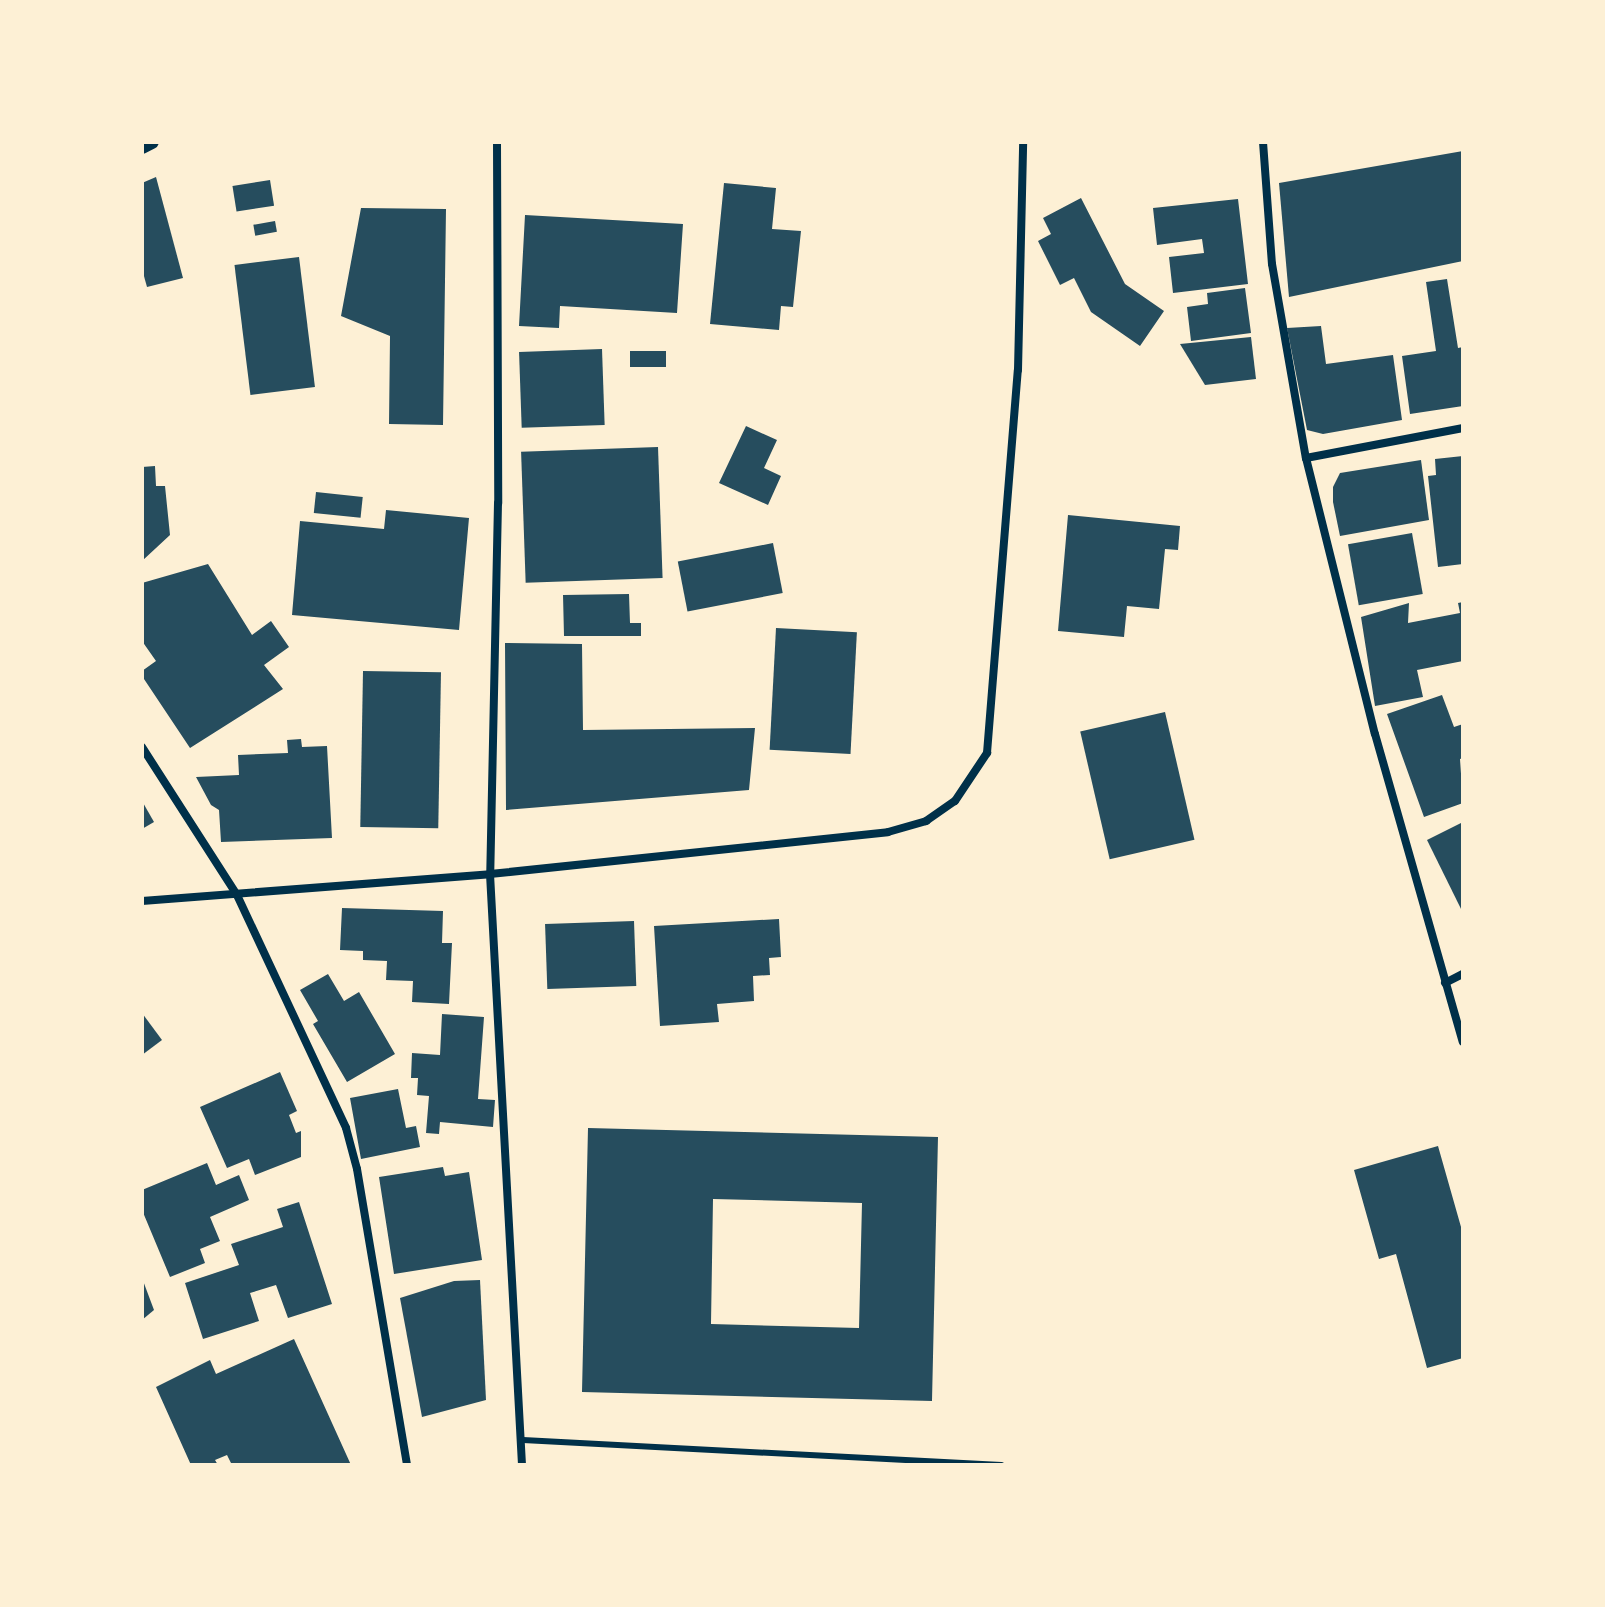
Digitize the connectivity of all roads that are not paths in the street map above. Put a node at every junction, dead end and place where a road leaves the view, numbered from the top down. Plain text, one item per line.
1 (152, 142) edge
2 (497, 142) edge
3 (1023, 142) edge
4 (1263, 142) edge
5 (142, 147) edge
6 (1463, 428) edge
7 (1306, 458) junction
8 (142, 747) edge
9 (490, 874) junction
10 (237, 895) junction
11 (142, 901) edge
12 (1463, 974) edge
13 (1445, 983) junction
14 (1463, 1042) edge
15 (523, 1440) junction
16 (407, 1465) edge
17 (522, 1465) edge
18 (1001, 1465) edge

1 - 5 street
2 - 9 street
3 - 9 street
4 - 7 street
6 - 7 street
7 - 13 street
8 - 10 street
9 - 10 street
9 - 15 street
10 - 11 street
10 - 16 street
12 - 13 street
13 - 14 street
15 - 17 street
15 - 18 lane

